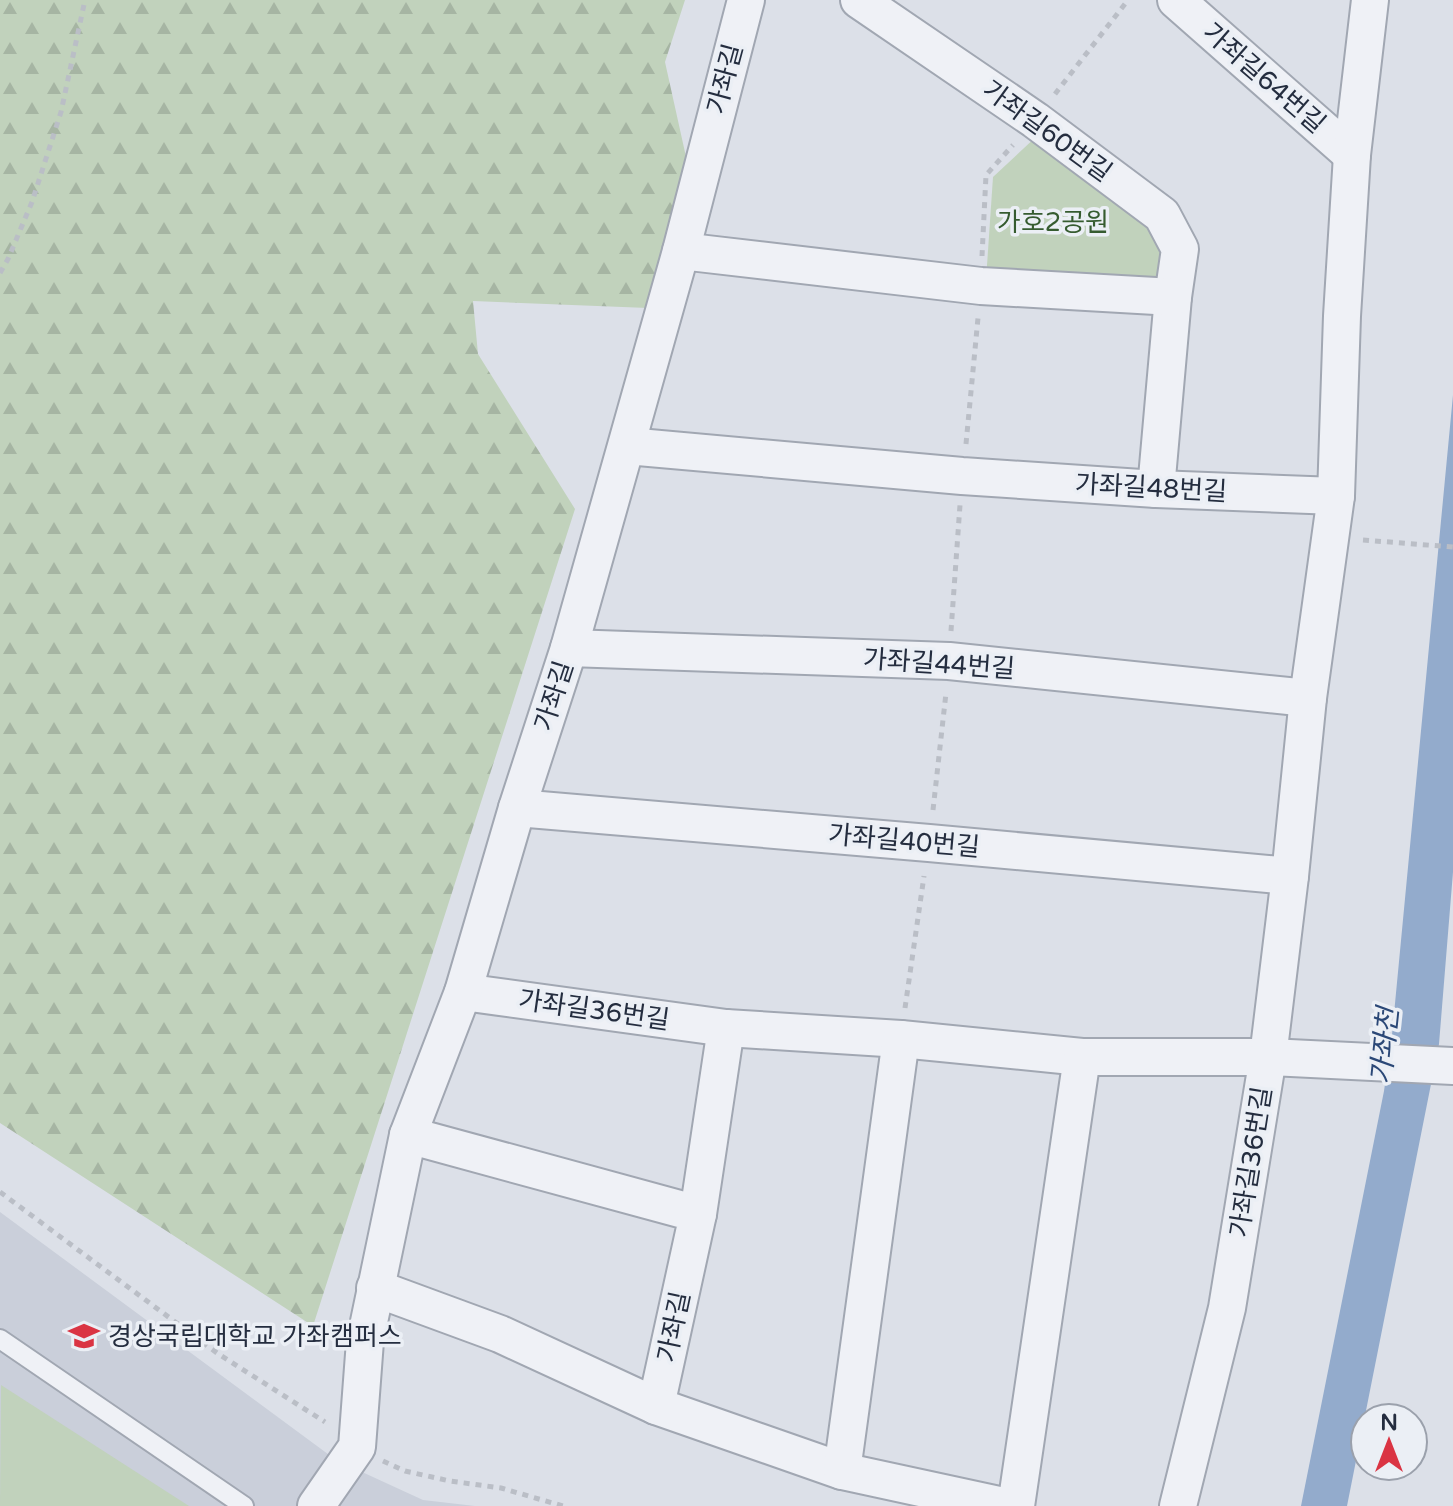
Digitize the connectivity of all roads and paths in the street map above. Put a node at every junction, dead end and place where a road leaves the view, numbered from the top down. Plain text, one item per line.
1 (85, 0) edge
2 (746, 0) edge
3 (859, 0) edge
4 (1176, 0) edge
5 (1370, 0) edge
6 (1352, 155) junction
7 (681, 251) junction
8 (0, 273) edge
9 (1173, 297) junction
10 (627, 446) junction
11 (1156, 489) junction
12 (1336, 496) junction
13 (1330, 538) junction
14 (1453, 547) edge
15 (569, 648) junction
16 (1308, 698) junction
17 (517, 808) junction
18 (1290, 876) junction
19 (463, 992) junction
20 (726, 1028) junction
21 (901, 1039) junction
22 (1082, 1057) junction
23 (1268, 1057) junction
24 (1451, 1066) edge
25 (408, 1135) junction
26 (0, 1192) edge
27 (698, 1214) junction
28 (375, 1288) junction
29 (0, 1339) edge
30 (656, 1406) junction
31 (357, 1447) junction
32 (842, 1471) junction
33 (244, 1506) edge
34 (316, 1506) edge
35 (563, 1506) edge
36 (1004, 1506) edge
37 (1016, 1506) edge
38 (1178, 1506) edge

1 - 8 path
2 - 7 street, 가좌길
3 - 9 street, 가좌길60번길
4 - 6 street, 가좌길64번길
5 - 6 street
6 - 12 street
7 - 9 street
7 - 10 street, 가좌길
9 - 11 street, 가좌길60번길
10 - 11 street, 가좌길48번길
10 - 15 street, 가좌길
11 - 12 street, 가좌길48번길
12 - 13 street
13 - 14 path
13 - 16 street
15 - 16 street, 가좌길44번길
15 - 17 street, 가좌길
16 - 18 street
17 - 18 street, 가좌길40번길
17 - 19 street, 가좌길
18 - 23 street
19 - 20 street, 가좌길36번길
19 - 25 street, 가좌길
20 - 21 street, 가좌길36번길
20 - 27 street
21 - 22 street, 가좌길36번길
21 - 32 street
22 - 23 street, 가좌길36번길
22 - 37 street
23 - 24 street
23 - 38 street, 가좌길36번길
25 - 27 street
25 - 28 street, 가좌길
26 - 31 path
27 - 30 street, 가좌길
28 - 30 street
28 - 31 street, 가좌길
29 - 33 lane
30 - 32 street
31 - 34 street
31 - 35 path
32 - 36 street

